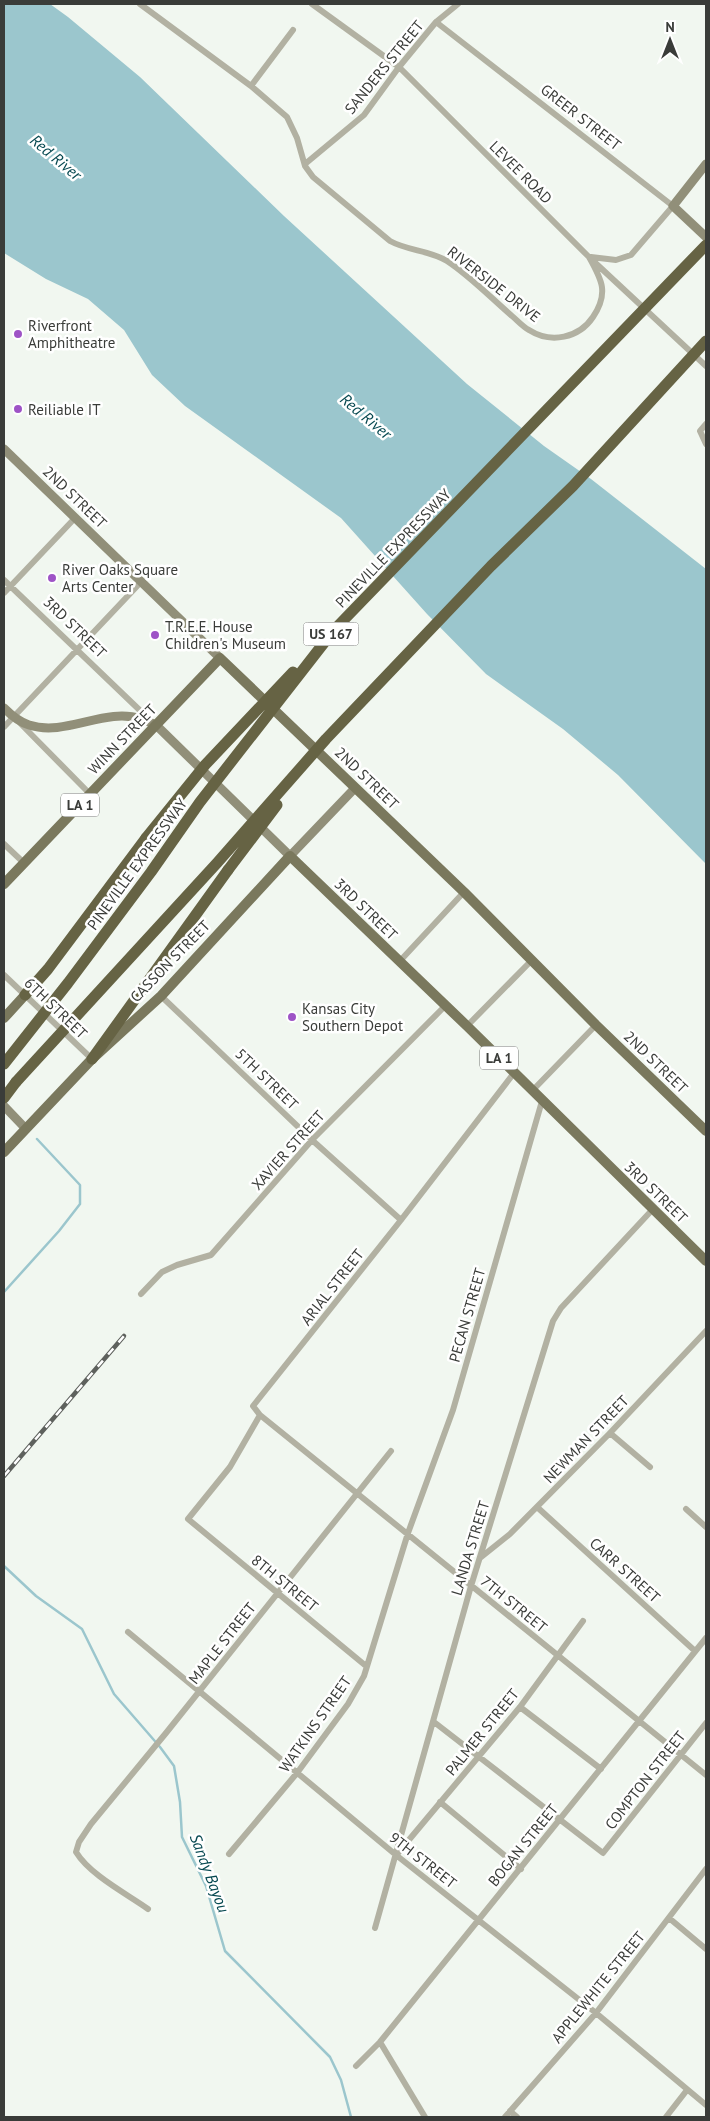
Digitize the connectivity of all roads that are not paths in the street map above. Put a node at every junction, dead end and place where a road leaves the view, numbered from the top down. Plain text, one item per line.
1 (140, 4) edge
2 (312, 4) edge
3 (458, 4) edge
4 (436, 22) junction
5 (293, 30) dead end
6 (398, 67) junction
7 (251, 86) junction
8 (305, 164) junction
9 (706, 164) edge
10 (673, 206) junction
11 (706, 238) edge
12 (706, 245) edge
13 (590, 257) junction
14 (706, 341) edge
15 (706, 366) edge
16 (706, 424) edge
17 (706, 444) edge
18 (5, 453) edge
19 (75, 518) junction
20 (4, 580) edge
21 (141, 582) junction
22 (11, 586) junction
23 (4, 593) edge
24 (334, 630) junction
25 (77, 650) junction
26 (220, 658) junction
27 (4, 708) edge
28 (13, 717) junction
29 (156, 725) junction
30 (4, 727) edge
31 (326, 738) junction
32 (355, 788) junction
33 (90, 794) junction
34 (4, 844) edge
35 (290, 856) junction
36 (24, 863) junction
37 (4, 884) edge
38 (464, 892) junction
39 (532, 960) junction
40 (399, 962) junction
41 (4, 975) edge
42 (25, 996) junction
43 (161, 996) junction
44 (445, 1006) junction
45 (4, 1018) edge
46 (596, 1025) junction
47 (467, 1026) junction
48 (92, 1059) junction
49 (4, 1064) edge
50 (514, 1073) junction
51 (532, 1091) junction
52 (4, 1096) edge
53 (542, 1101) junction
54 (4, 1106) edge
55 (26, 1129) junction
56 (706, 1131) edge
57 (312, 1140) junction
58 (4, 1152) edge
59 (653, 1209) junction
60 (401, 1220) junction
61 (706, 1262) edge
62 (141, 1294) dead end
63 (706, 1330) edge
64 (260, 1415) junction
65 (610, 1433) junction
66 (391, 1451) dead end
67 (650, 1467) dead end
68 (356, 1494) junction
69 (537, 1507) junction
70 (686, 1509) dead end
71 (188, 1519) joint
72 (706, 1527) edge
73 (408, 1534) junction
74 (479, 1559) junction
75 (471, 1586) junction
76 (278, 1593) junction
77 (583, 1621) dead end
78 (128, 1632) dead end
79 (706, 1638) edge
80 (695, 1651) junction
81 (558, 1655) junction
82 (366, 1666) junction
83 (199, 1692) junction
84 (520, 1707) junction
85 (639, 1721) junction
86 (434, 1722) junction
87 (706, 1723) edge
88 (680, 1754) junction
89 (478, 1758) junction
90 (601, 1768) junction
91 (298, 1773) junction
92 (706, 1774) edge
93 (440, 1802) junction
94 (560, 1820) junction
95 (229, 1854) dead end
96 (396, 1855) junction
97 (520, 1869) junction
98 (706, 1869) edge
99 (148, 1909) dead end
100 (669, 1918) junction
101 (478, 1920) junction
102 (375, 1928) dead end
103 (706, 1949) edge
104 (596, 2013) junction
105 (380, 2042) junction
106 (356, 2066) dead end
107 (687, 2090) junction
108 (706, 2105) edge
109 (510, 2111) junction
110 (425, 2117) edge
111 (505, 2117) edge
112 (517, 2117) edge
113 (666, 2117) edge

1 - 7 street, RIVERSIDE DRIVE
2 - 6 street, LEVEE ROAD
3 - 4 street, SANDERS STREET
4 - 6 street, SANDERS STREET
4 - 10 street, GREER STREET
5 - 7 street
6 - 8 street, SANDERS STREET
6 - 13 street, LEVEE ROAD
7 - 8 street, RIVERSIDE DRIVE
8 - 13 street, RIVERSIDE DRIVE
9 - 10 main road
10 - 11 main road, GREER STREET
10 - 13 street
12 - 24 highway, PINEVILLE EXPRESSWAY / US 167, bridge
13 - 15 street, LEVEE ROAD
14 - 31 highway, bridge
16 - 17 street
18 - 19 main road, 2ND STREET
19 - 21 main road, 2ND STREET
19 - 22 street
20 - 22 street, 3RD STREET
21 - 25 street
21 - 26 main road, 2ND STREET
22 - 23 street
22 - 25 street, 3RD STREET
24 - 42 highway, bridge
24 - 49 highway, PINEVILLE EXPRESSWAY / US 167, bridge
25 - 28 street
25 - 29 street, 3RD STREET
26 - 29 main road, WINN STREET / LA 1
26 - 32 main road, 2ND STREET
27 - 28 main road
28 - 29 main road
28 - 30 street
28 - 33 street
29 - 33 main road, WINN STREET / LA 1
29 - 35 main road, 3RD STREET
31 - 48 highway, bridge
31 - 52 highway, bridge
32 - 35 main road, CASSON STREET
32 - 38 main road, 2ND STREET
33 - 36 main road, WINN STREET / LA 1
34 - 36 street
35 - 40 main road, 3RD STREET / LA 1
35 - 43 main road, CASSON STREET
36 - 37 main road, WINN STREET / LA 1
38 - 39 main road, 2ND STREET
38 - 40 street
39 - 46 main road, 2ND STREET
39 - 47 street
40 - 44 main road, 3RD STREET / LA 1
41 - 42 street, 6TH STREET
42 - 45 main road
42 - 48 street, 6TH STREET
43 - 48 main road, CASSON STREET
43 - 57 street, 5TH STREET
44 - 47 main road, 3RD STREET / LA 1
44 - 57 street, XAVIER STREET
46 - 51 street
46 - 56 main road, 2ND STREET
47 - 50 main road, 3RD STREET / LA 1
48 - 55 main road, CASSON STREET
50 - 51 main road, 3RD STREET / LA 1
50 - 60 street, ARIAL STREET
51 - 53 main road, 3RD STREET / LA 1
53 - 59 main road, 3RD STREET / LA 1
53 - 73 street, PECAN STREET
54 - 55 main road
55 - 58 main road, CASSON STREET
57 - 60 street, 5TH STREET
57 - 62 street, XAVIER STREET
59 - 61 main road, 3RD STREET / LA 1
59 - 74 street, LANDA STREET
60 - 64 street, ARIAL STREET
63 - 65 street, NEWMAN STREET
64 - 68 street, 7TH STREET
64 - 71 street, ARIAL STREET
65 - 67 street
65 - 69 street, NEWMAN STREET
66 - 68 street, MAPLE STREET
68 - 73 street, 7TH STREET
68 - 76 street, MAPLE STREET
69 - 74 street, NEWMAN STREET
69 - 80 street, CARR STREET
70 - 72 street
71 - 76 street, 8TH STREET
73 - 75 street, 7TH STREET
73 - 82 street, WATKINS STREET
74 - 75 street, LANDA STREET
75 - 81 street, 7TH STREET
75 - 86 street, LANDA STREET
76 - 82 street, 8TH STREET
76 - 83 street, MAPLE STREET
77 - 81 street, PALMER STREET
78 - 83 street, 9TH STREET
79 - 80 street, BOGAN STREET
80 - 85 street, BOGAN STREET
81 - 84 street, PALMER STREET
81 - 85 street, 7TH STREET
82 - 91 street, WATKINS STREET
83 - 91 street, 9TH STREET
83 - 99 street, MAPLE STREET
84 - 89 street, PALMER STREET
84 - 90 street
85 - 88 street, 7TH STREET
85 - 90 street, BOGAN STREET
86 - 89 street
86 - 96 street, LANDA STREET
87 - 88 street, COMPTON STREET
88 - 92 street, 7TH STREET
88 - 94 street, COMPTON STREET
89 - 93 street, PALMER STREET
89 - 94 street
90 - 94 street, BOGAN STREET
91 - 95 street, WATKINS STREET
91 - 96 street, 9TH STREET
93 - 96 street, PALMER STREET
93 - 97 street
94 - 97 street, BOGAN STREET
96 - 101 street, 9TH STREET
96 - 102 street, LANDA STREET
97 - 101 street, BOGAN STREET
98 - 100 street, APPLEWHITE STREET
100 - 103 street
100 - 104 street, APPLEWHITE STREET
101 - 104 street, 9TH STREET
101 - 105 street, BOGAN STREET
104 - 107 street, 9TH STREET
104 - 109 street, APPLEWHITE STREET
105 - 106 street, BOGAN STREET
105 - 110 street
107 - 108 street, 9TH STREET
107 - 113 street
109 - 111 street, APPLEWHITE STREET
109 - 112 street

